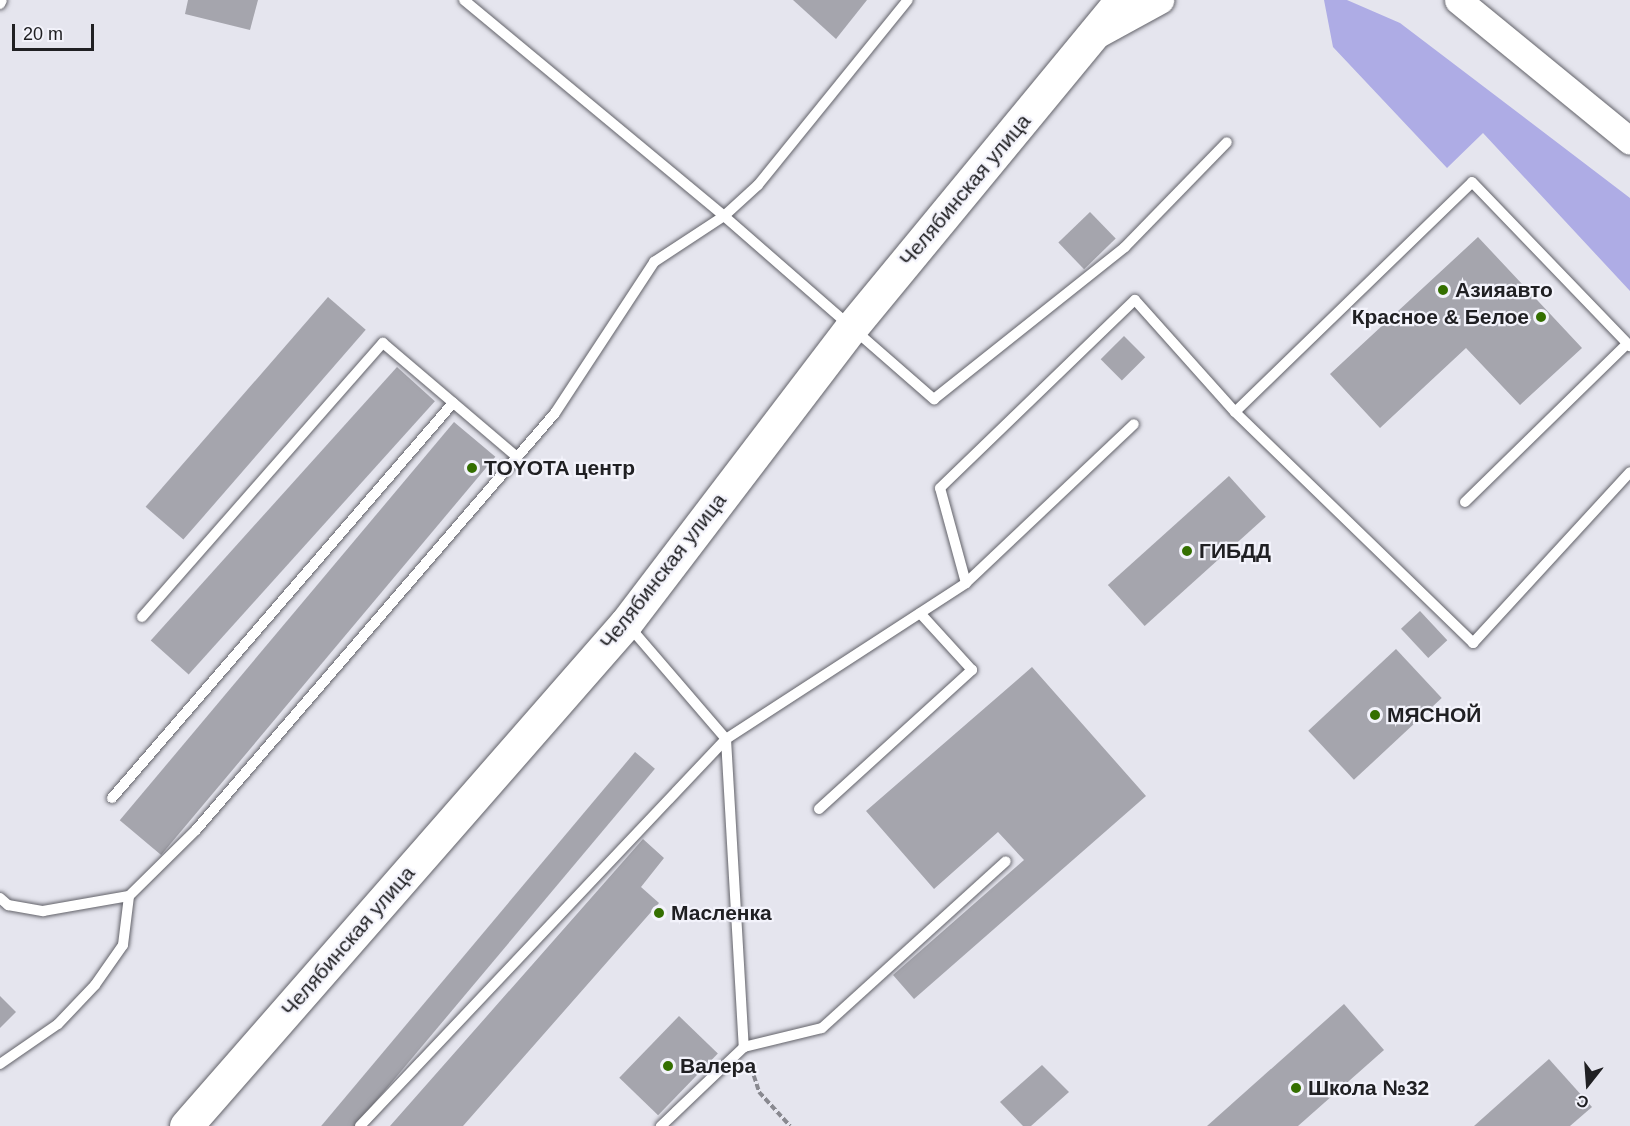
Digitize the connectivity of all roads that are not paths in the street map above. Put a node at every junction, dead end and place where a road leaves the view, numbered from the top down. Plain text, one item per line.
1 (2, 0) edge
2 (464, 0) edge
3 (908, 0) edge
4 (1112, 0) edge
5 (1121, 0) edge
6 (1160, 0) edge
7 (1458, 0) edge
8 (0, 4) edge
9 (1094, 36) junction
10 (1630, 141) edge
11 (1227, 142) dead end
12 (724, 216) junction
13 (851, 328) junction
14 (1629, 345) edge
15 (453, 403) junction
16 (1235, 412) junction
17 (1134, 424) dead end
18 (517, 458) junction
19 (1630, 472) edge
20 (1465, 502) dead end
21 (966, 583) junction
22 (920, 613) junction
23 (142, 617) dead end
24 (626, 623) junction
25 (726, 739) junction
26 (112, 798) dead end
27 (819, 809) dead end
28 (1006, 861) dead end
29 (129, 896) junction
30 (2, 906) edge
31 (744, 1047) junction
32 (0, 1064) edge
33 (186, 1126) edge
34 (360, 1126) edge
35 (661, 1126) edge

1 - 8 lane
2 - 12 lane
3 - 12 lane
4 - 9 main road
5 - 9 main road, Челябинская улица
6 - 9 street
7 - 10 street
9 - 13 main road, Челябинская улица
11 - 13 lane
12 - 13 lane
12 - 18 lane
13 - 24 main road, Челябинская улица
14 - 16 lane
14 - 20 lane
15 - 18 lane
15 - 23 lane
15 - 26 lane
16 - 19 lane
16 - 21 lane
17 - 21 lane
18 - 29 lane
21 - 22 lane
22 - 25 lane
22 - 27 lane
24 - 25 lane
24 - 33 main road, Челябинская улица
25 - 31 lane
25 - 34 lane
28 - 31 lane
29 - 30 lane
29 - 32 lane
31 - 35 lane

